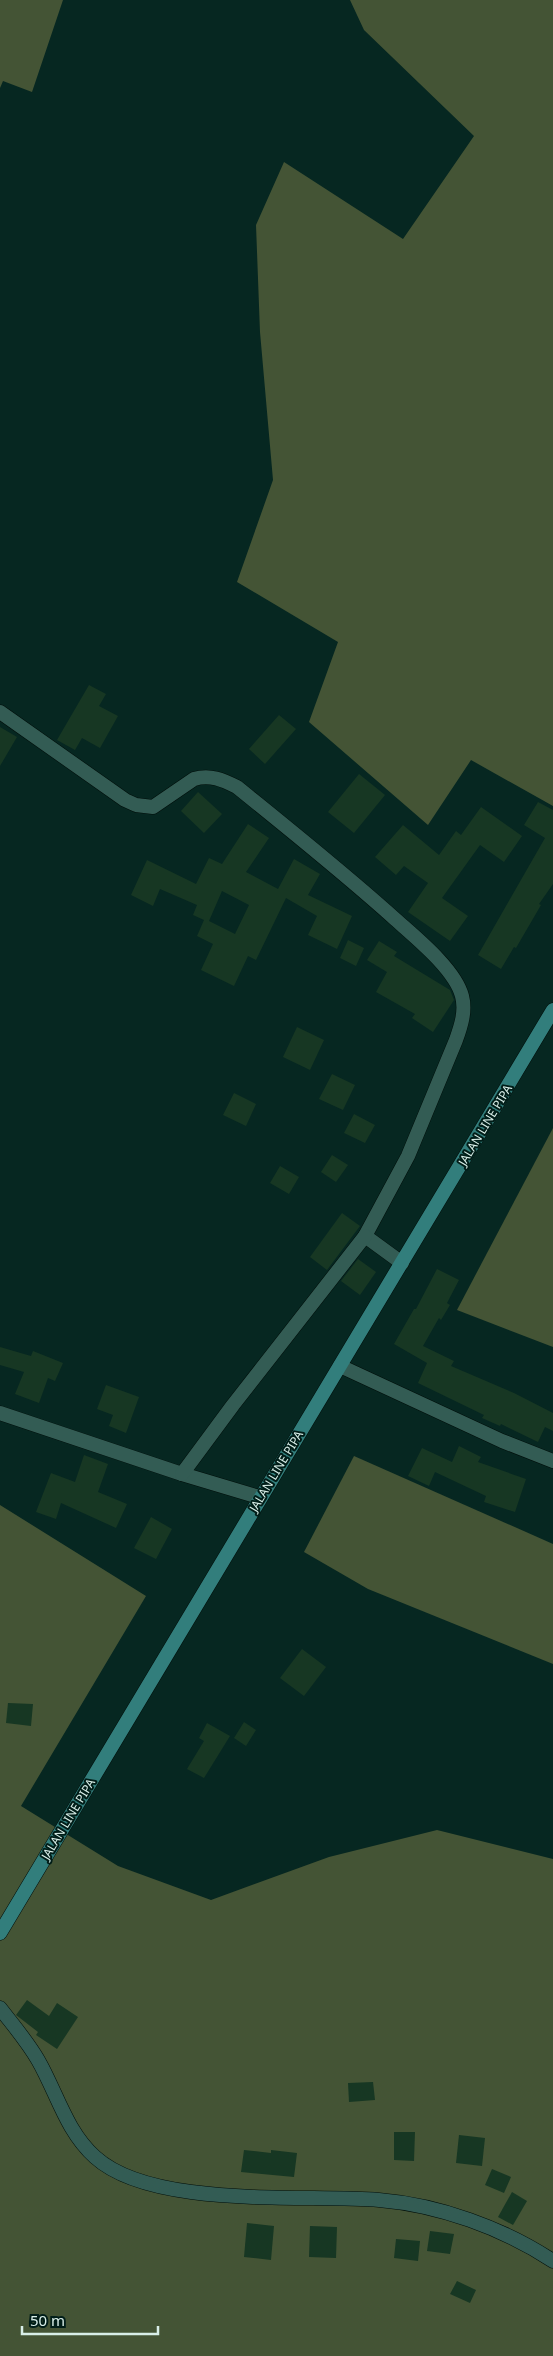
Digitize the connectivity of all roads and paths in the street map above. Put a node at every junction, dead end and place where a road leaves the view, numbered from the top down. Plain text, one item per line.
1 (0, 712) edge
2 (553, 1010) edge
3 (365, 1236) junction
4 (402, 1264) junction
5 (340, 1366) junction
6 (0, 1413) edge
7 (553, 1461) edge
8 (182, 1474) junction
9 (259, 1498) junction
10 (0, 1933) edge
11 (0, 2008) edge
12 (553, 2262) edge

1 - 3 street
2 - 4 main road, JALAN LINE PIPA
3 - 4 street
3 - 8 street
4 - 5 main road, JALAN LINE PIPA
5 - 7 street
5 - 9 main road, JALAN LINE PIPA
6 - 8 street
8 - 9 street
9 - 10 main road, JALAN LINE PIPA
11 - 12 street

